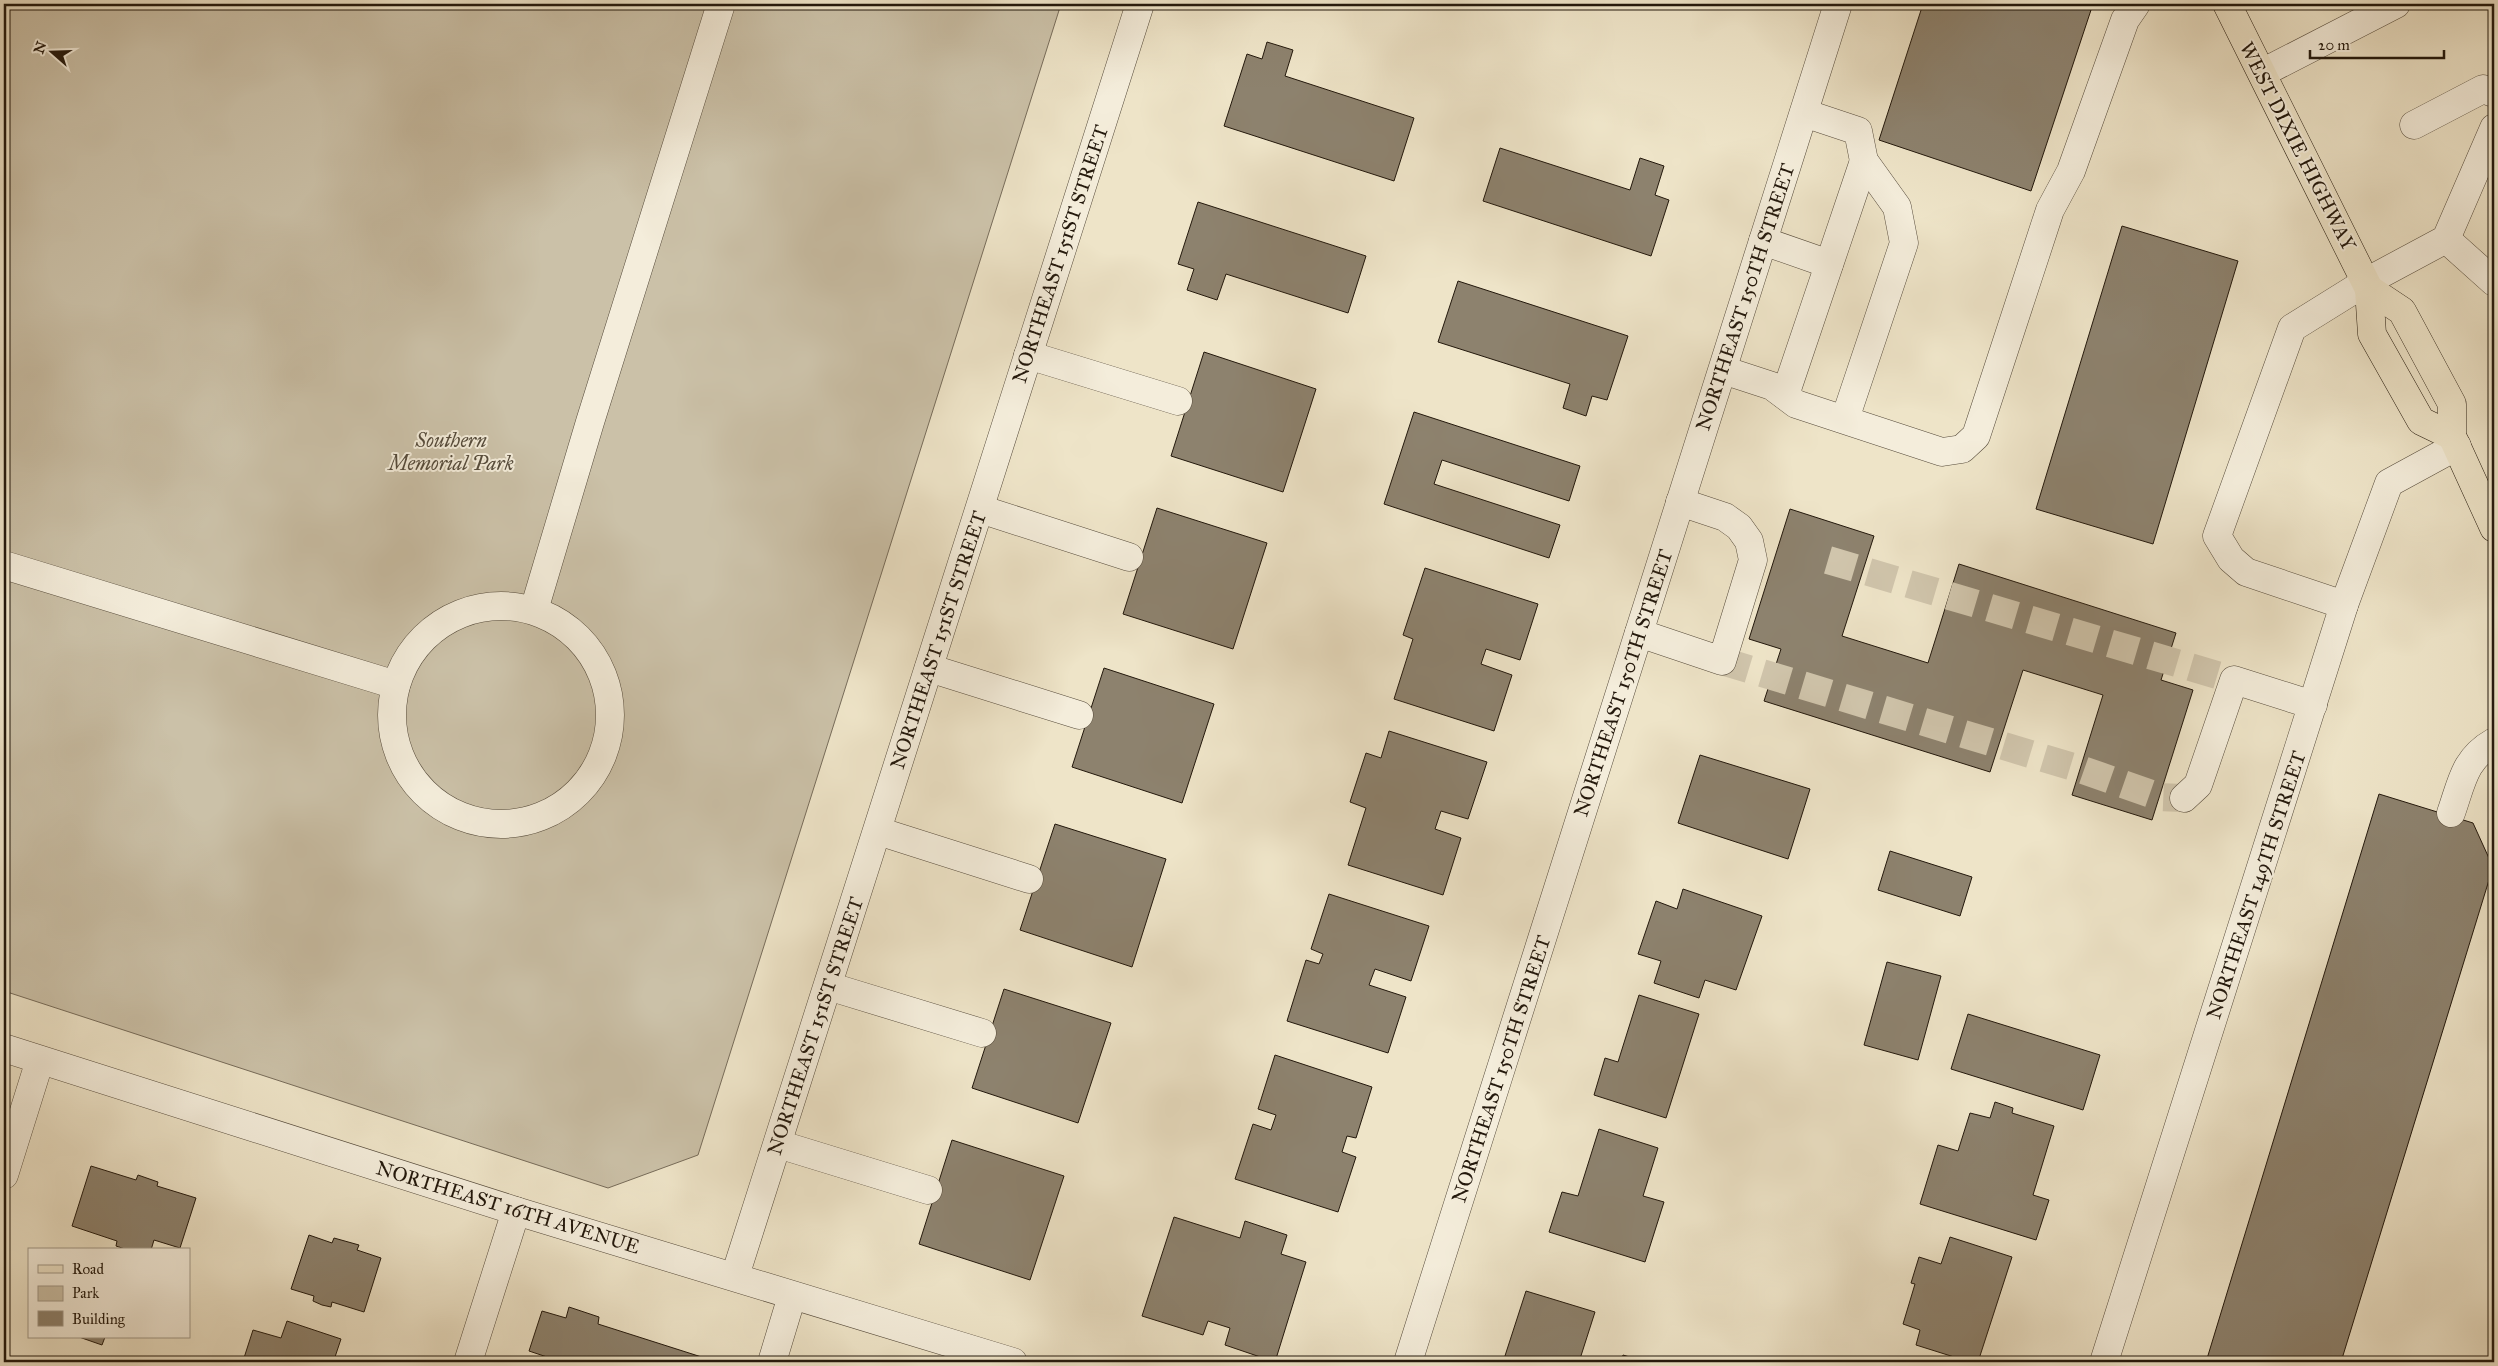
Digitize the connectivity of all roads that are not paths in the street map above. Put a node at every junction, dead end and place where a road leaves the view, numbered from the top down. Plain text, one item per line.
1 (721, 4) edge
2 (1140, 4) edge
3 (1838, 4) edge
4 (2136, 4) edge
5 (2227, 4) edge
6 (2396, 4) edge
7 (2262, 73) junction
8 (2494, 93) edge
9 (1804, 113) junction
10 (2414, 125) dead end
11 (2494, 128) edge
12 (1864, 161) junction
13 (2446, 239) junction
14 (1763, 241) junction
15 (1829, 264) junction
16 (2494, 282) edge
17 (2368, 285) junction
18 (1028, 355) junction
19 (1722, 370) junction
20 (1785, 396) junction
21 (1178, 401) dead end
22 (1845, 419) junction
23 (2454, 441) junction
24 (1680, 502) junction
25 (980, 509) junction
26 (2494, 528) edge
27 (1129, 557) dead end
28 (4, 565) edge
29 (2344, 605) junction
30 (534, 610) junction
31 (1639, 634) junction
32 (929, 668) junction
33 (396, 685) junction
34 (2313, 705) junction
35 (1079, 715) dead end
36 (2494, 742) edge
37 (2184, 798) dead end
38 (2452, 813) dead end
39 (878, 831) junction
40 (1029, 879) dead end
41 (828, 986) junction
42 (982, 1033) dead end
43 (4, 1048) edge
44 (40, 1060) junction
45 (778, 1144) junction
46 (4, 1175) edge
47 (928, 1190) dead end
48 (516, 1211) junction
49 (735, 1276) junction
50 (792, 1296) junction
51 (468, 1362) edge
52 (772, 1362) edge
53 (1013, 1362) edge
54 (1408, 1362) edge
55 (2104, 1362) edge

1 - 30 street
2 - 18 street, NORTHEAST 151ST STREET
3 - 9 street, NORTHEAST 150TH STREET
4 - 22 street
5 - 7 main road, WEST DIXIE HIGHWAY
6 - 7 street
7 - 17 main road, WEST DIXIE HIGHWAY
8 - 10 street
9 - 12 street
9 - 14 street, NORTHEAST 150TH STREET
11 - 13 street
12 - 15 street
12 - 22 street
13 - 16 street
13 - 17 street
14 - 15 street
14 - 19 street, NORTHEAST 150TH STREET
15 - 20 street
17 - 23 main road, WEST DIXIE HIGHWAY
17 - 23 main road, WEST DIXIE HIGHWAY
17 - 29 street
18 - 21 street
18 - 25 street, NORTHEAST 151ST STREET
19 - 20 street
19 - 24 street, NORTHEAST 150TH STREET
20 - 22 street
23 - 26 main road, WEST DIXIE HIGHWAY
23 - 29 street, NORTHEAST 149TH STREET
24 - 31 street, NORTHEAST 150TH STREET
24 - 31 street
25 - 27 street
25 - 32 street, NORTHEAST 151ST STREET
28 - 33 street
29 - 34 street, NORTHEAST 149TH STREET
30 - 33 street
30 - 33 street
31 - 54 street, NORTHEAST 150TH STREET
32 - 35 street
32 - 39 street, NORTHEAST 151ST STREET
34 - 37 street
34 - 55 street, NORTHEAST 149TH STREET
36 - 38 street
39 - 40 street
39 - 41 street, NORTHEAST 151ST STREET
41 - 42 street
41 - 45 street, NORTHEAST 151ST STREET
43 - 44 street, NORTHEAST 16TH AVENUE
44 - 46 street
44 - 48 street, NORTHEAST 16TH AVENUE
45 - 47 street
45 - 49 street, NORTHEAST 151ST STREET
48 - 49 street, NORTHEAST 16TH AVENUE
48 - 51 street
49 - 50 street, NORTHEAST 16TH AVENUE
50 - 52 street
50 - 53 street, NORTHEAST 16TH AVENUE

